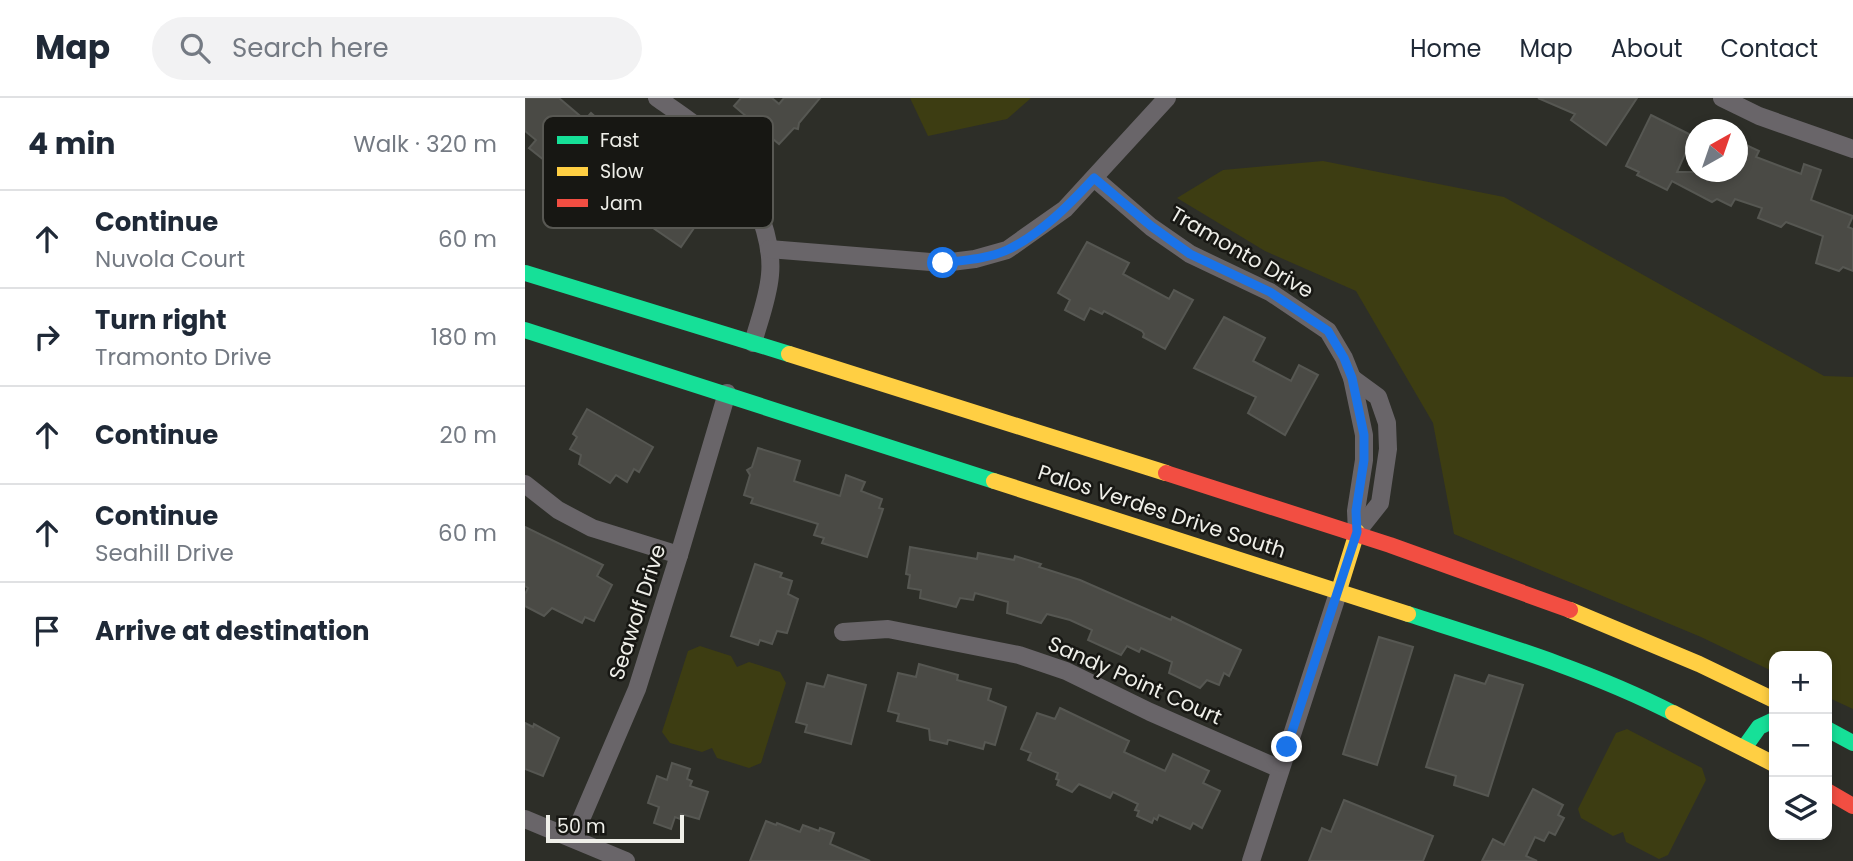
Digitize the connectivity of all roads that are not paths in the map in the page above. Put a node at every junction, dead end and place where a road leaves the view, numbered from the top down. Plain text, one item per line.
1 (657, 98) edge
2 (1167, 98) edge
3 (1722, 98) edge
4 (681, 116) edge
5 (1853, 149) edge
6 (1094, 178) junction
7 (763, 228) edge
8 (769, 249) junction
9 (525, 273) edge
10 (525, 330) edge
11 (753, 343) junction
12 (1352, 378) junction
13 (727, 393) junction
14 (525, 484) edge
15 (1357, 532) junction
16 (679, 555) junction
17 (1339, 590) junction
18 (843, 632) dead end
19 (1769, 698) edge
20 (1769, 721) edge
21 (1832, 732) edge
22 (1832, 738) edge
23 (1853, 746) edge
24 (1744, 748) junction
25 (1769, 761) edge
26 (1280, 769) junction
27 (1832, 794) edge
28 (1853, 806) edge
29 (525, 819) edge
30 (573, 838) junction
31 (626, 861) edge
32 (1251, 861) edge

1 - 4 street
2 - 6 street
3 - 5 street
6 - 8 street
6 - 12 street, Tramonto Drive
7 - 8 street
8 - 11 street
9 - 11 main road, Palos Verdes Drive South
10 - 13 main road, Palos Verdes Drive South
11 - 15 main road, Palos Verdes Drive South
12 - 15 street, Tramonto Drive
12 - 15 street, Tramonto Drive
13 - 16 street, Seawolf Drive
13 - 17 main road, Palos Verdes Drive South
14 - 16 street
15 - 17 main road
15 - 19 main road, Palos Verdes Drive South
16 - 30 street, Seawolf Drive
17 - 24 main road, Palos Verdes Drive South
17 - 26 street
18 - 26 street, Sandy Point Court
20 - 24 main road
21 - 23 main road
22 - 23 main road
24 - 25 main road, Palos Verdes Drive South
26 - 32 street
27 - 28 main road
29 - 30 street
30 - 31 street

